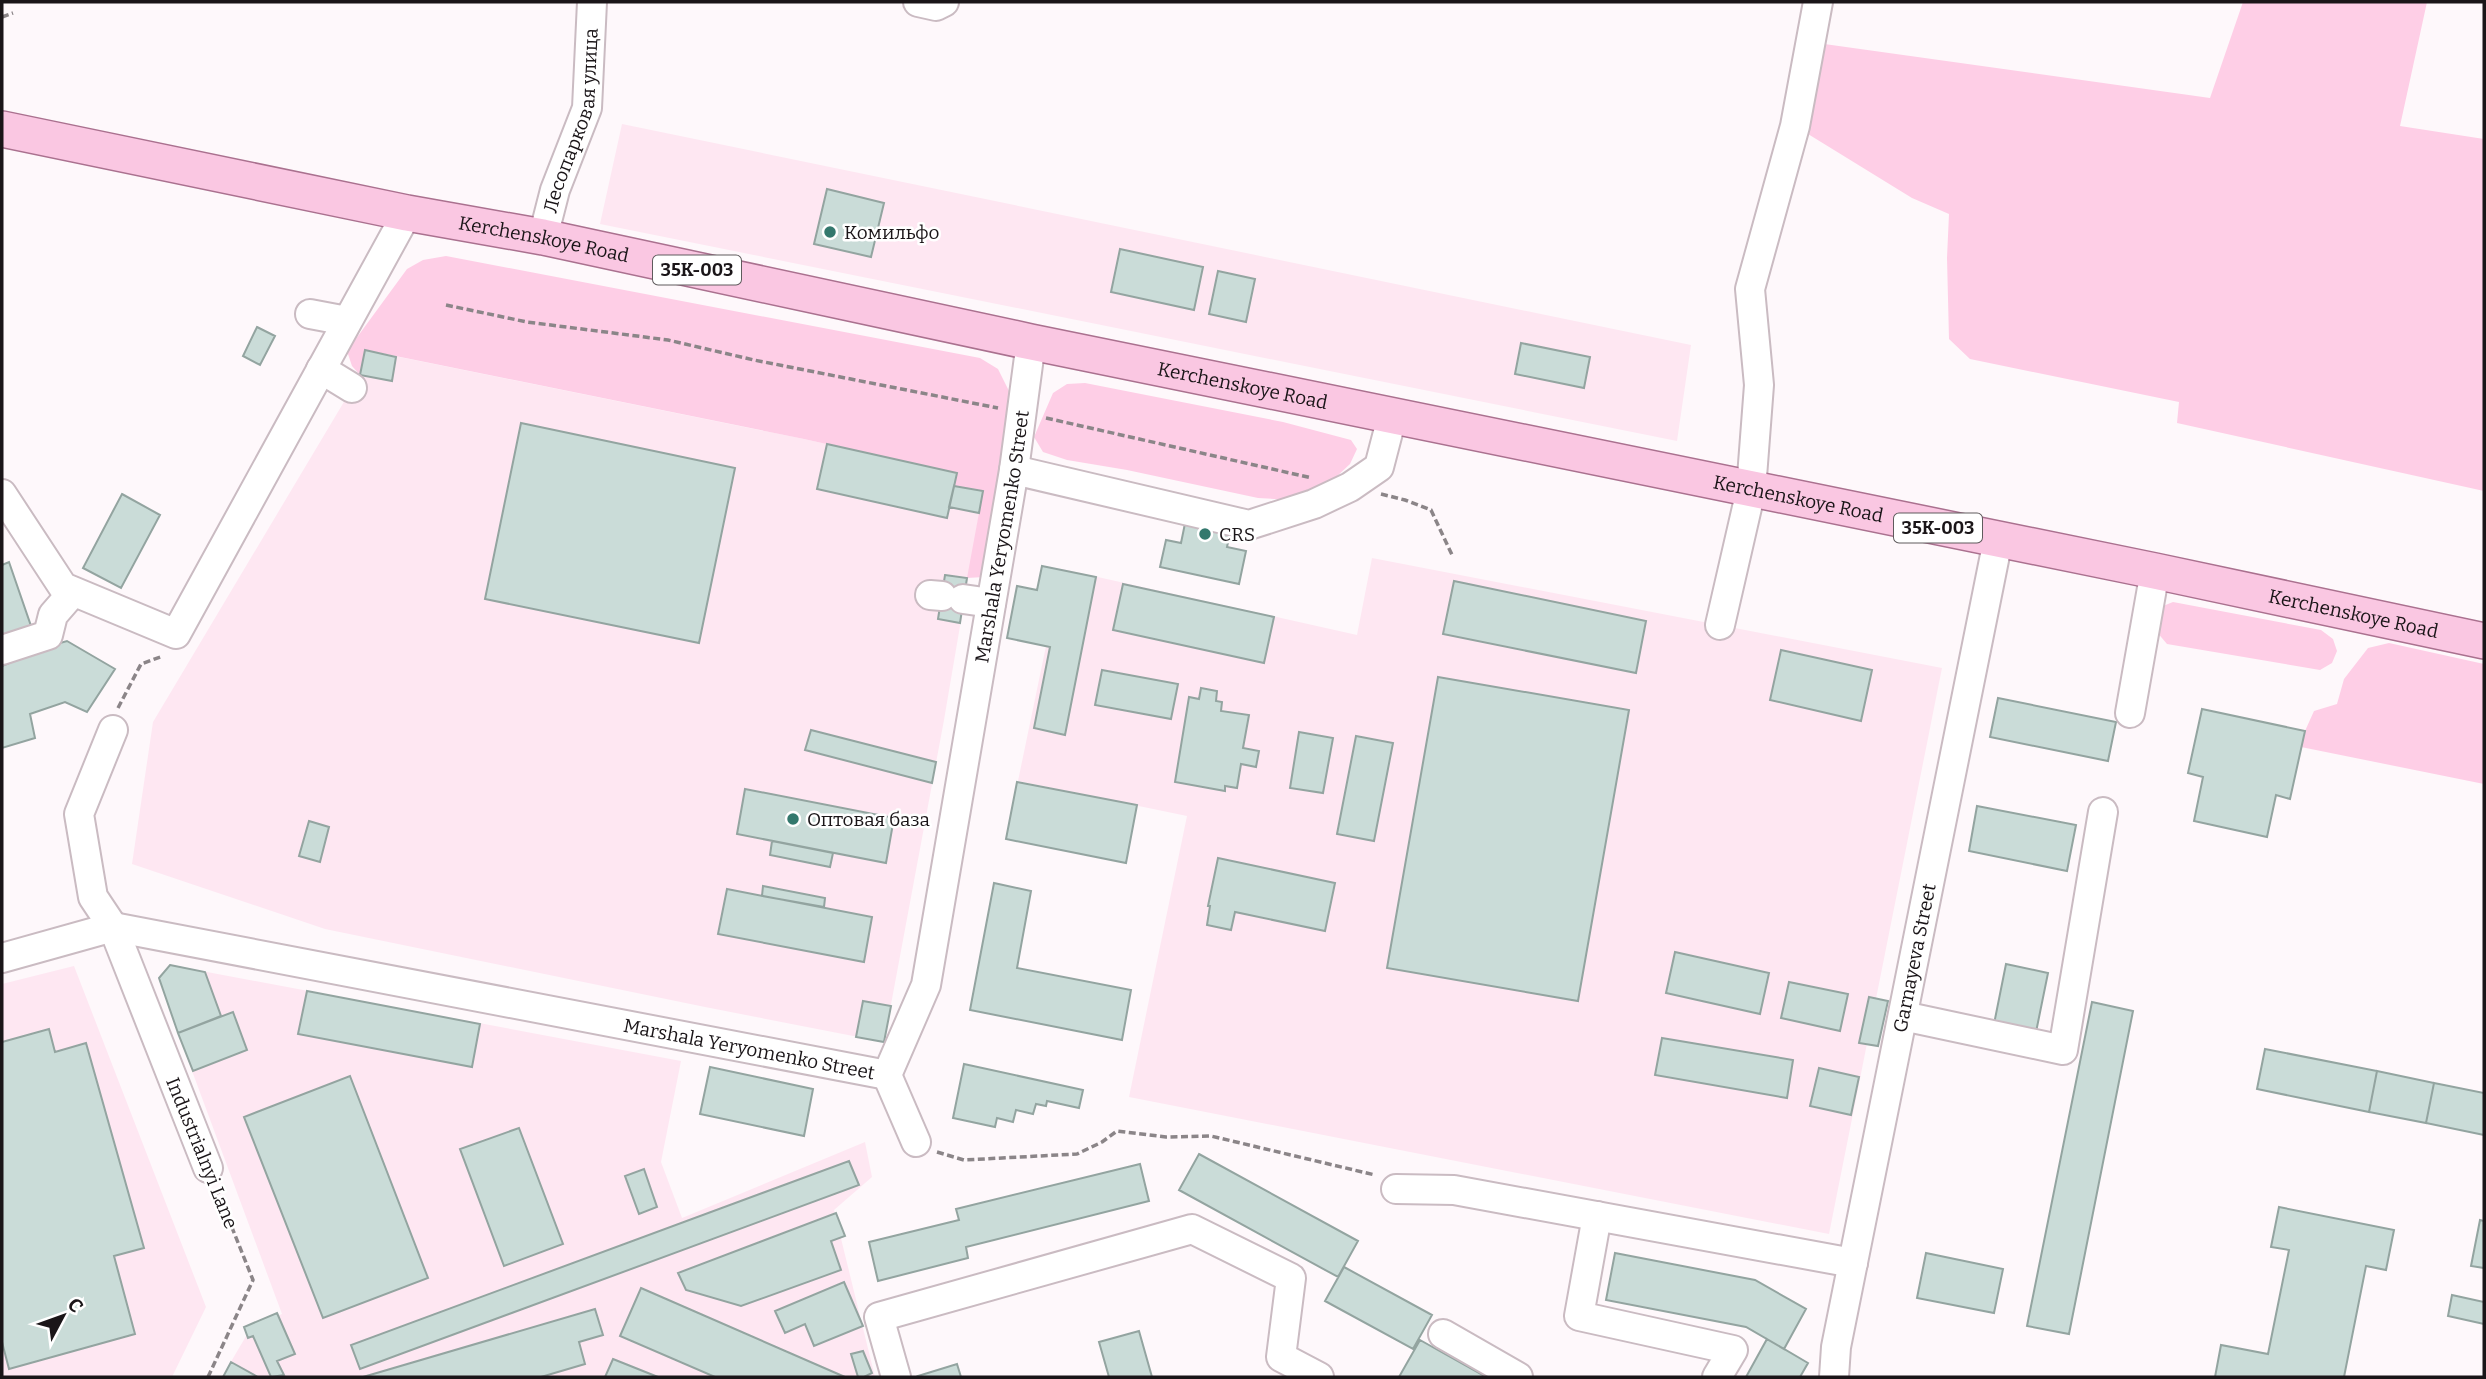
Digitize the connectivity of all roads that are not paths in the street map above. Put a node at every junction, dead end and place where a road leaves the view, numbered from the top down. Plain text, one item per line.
1 (592, 2) edge
2 (918, 2) edge
3 (944, 2) edge
4 (1818, 2) edge
5 (2, 129) edge
6 (407, 213) junction
7 (543, 237) junction
8 (310, 314) dead end
9 (347, 321) junction
10 (1031, 342) junction
11 (321, 369) junction
12 (352, 388) dead end
13 (1392, 417) junction
14 (1014, 470) junction
15 (1751, 489) junction
16 (2, 494) edge
17 (1998, 540) junction
18 (2155, 571) junction
19 (73, 592) junction
20 (945, 597) dead end
21 (991, 603) junction
22 (1720, 625) dead end
23 (2484, 641) edge
24 (2, 650) edge
25 (2130, 713) dead end
26 (113, 730) road end
27 (2103, 811) dead end
28 (113, 927) junction
29 (2, 958) edge
30 (1903, 1016) junction
31 (887, 1075) junction
32 (916, 1142) road end
33 (208, 1168) road end
34 (1390, 1183) road end
35 (1597, 1216) junction
36 (1853, 1263) junction
37 (1443, 1334) dead end
38 (896, 1377) edge
39 (1319, 1377) edge
40 (1518, 1377) edge
41 (1717, 1377) edge
42 (1834, 1377) edge

1 - 7 street, Лесопарковая улица
2 - 3 street
4 - 15 street
5 - 6 main road, Kerchenskoye Road / 35К-003
6 - 7 main road, Kerchenskoye Road / 35К-003
6 - 9 street
7 - 10 main road, Kerchenskoye Road / 35К-003
8 - 9 street
9 - 11 street
10 - 13 main road, Kerchenskoye Road / 35К-003
10 - 14 street, Marshala Yeryomenko Street
11 - 12 street
11 - 19 street
13 - 14 street
13 - 15 main road, Kerchenskoye Road / 35К-003
14 - 21 street, Marshala Yeryomenko Street
15 - 17 main road, Kerchenskoye Road / 35К-003
15 - 22 street
16 - 19 street
17 - 18 main road, Kerchenskoye Road / 35К-003
17 - 30 street, Garnayeva Street
18 - 23 main road, Kerchenskoye Road / 35К-003
18 - 25 street
19 - 24 street
20 - 21 street
21 - 31 street, Marshala Yeryomenko Street
26 - 28 street, Industrialnyi Lane
27 - 30 street
28 - 29 street, Marshala Yeryomenko Street
28 - 31 street, Marshala Yeryomenko Street
28 - 33 street, Industrialnyi Lane
30 - 36 street, Garnayeva Street
31 - 32 street
34 - 35 street
35 - 36 street
35 - 41 street
36 - 42 street, Garnayeva Street
37 - 40 street
38 - 39 street

